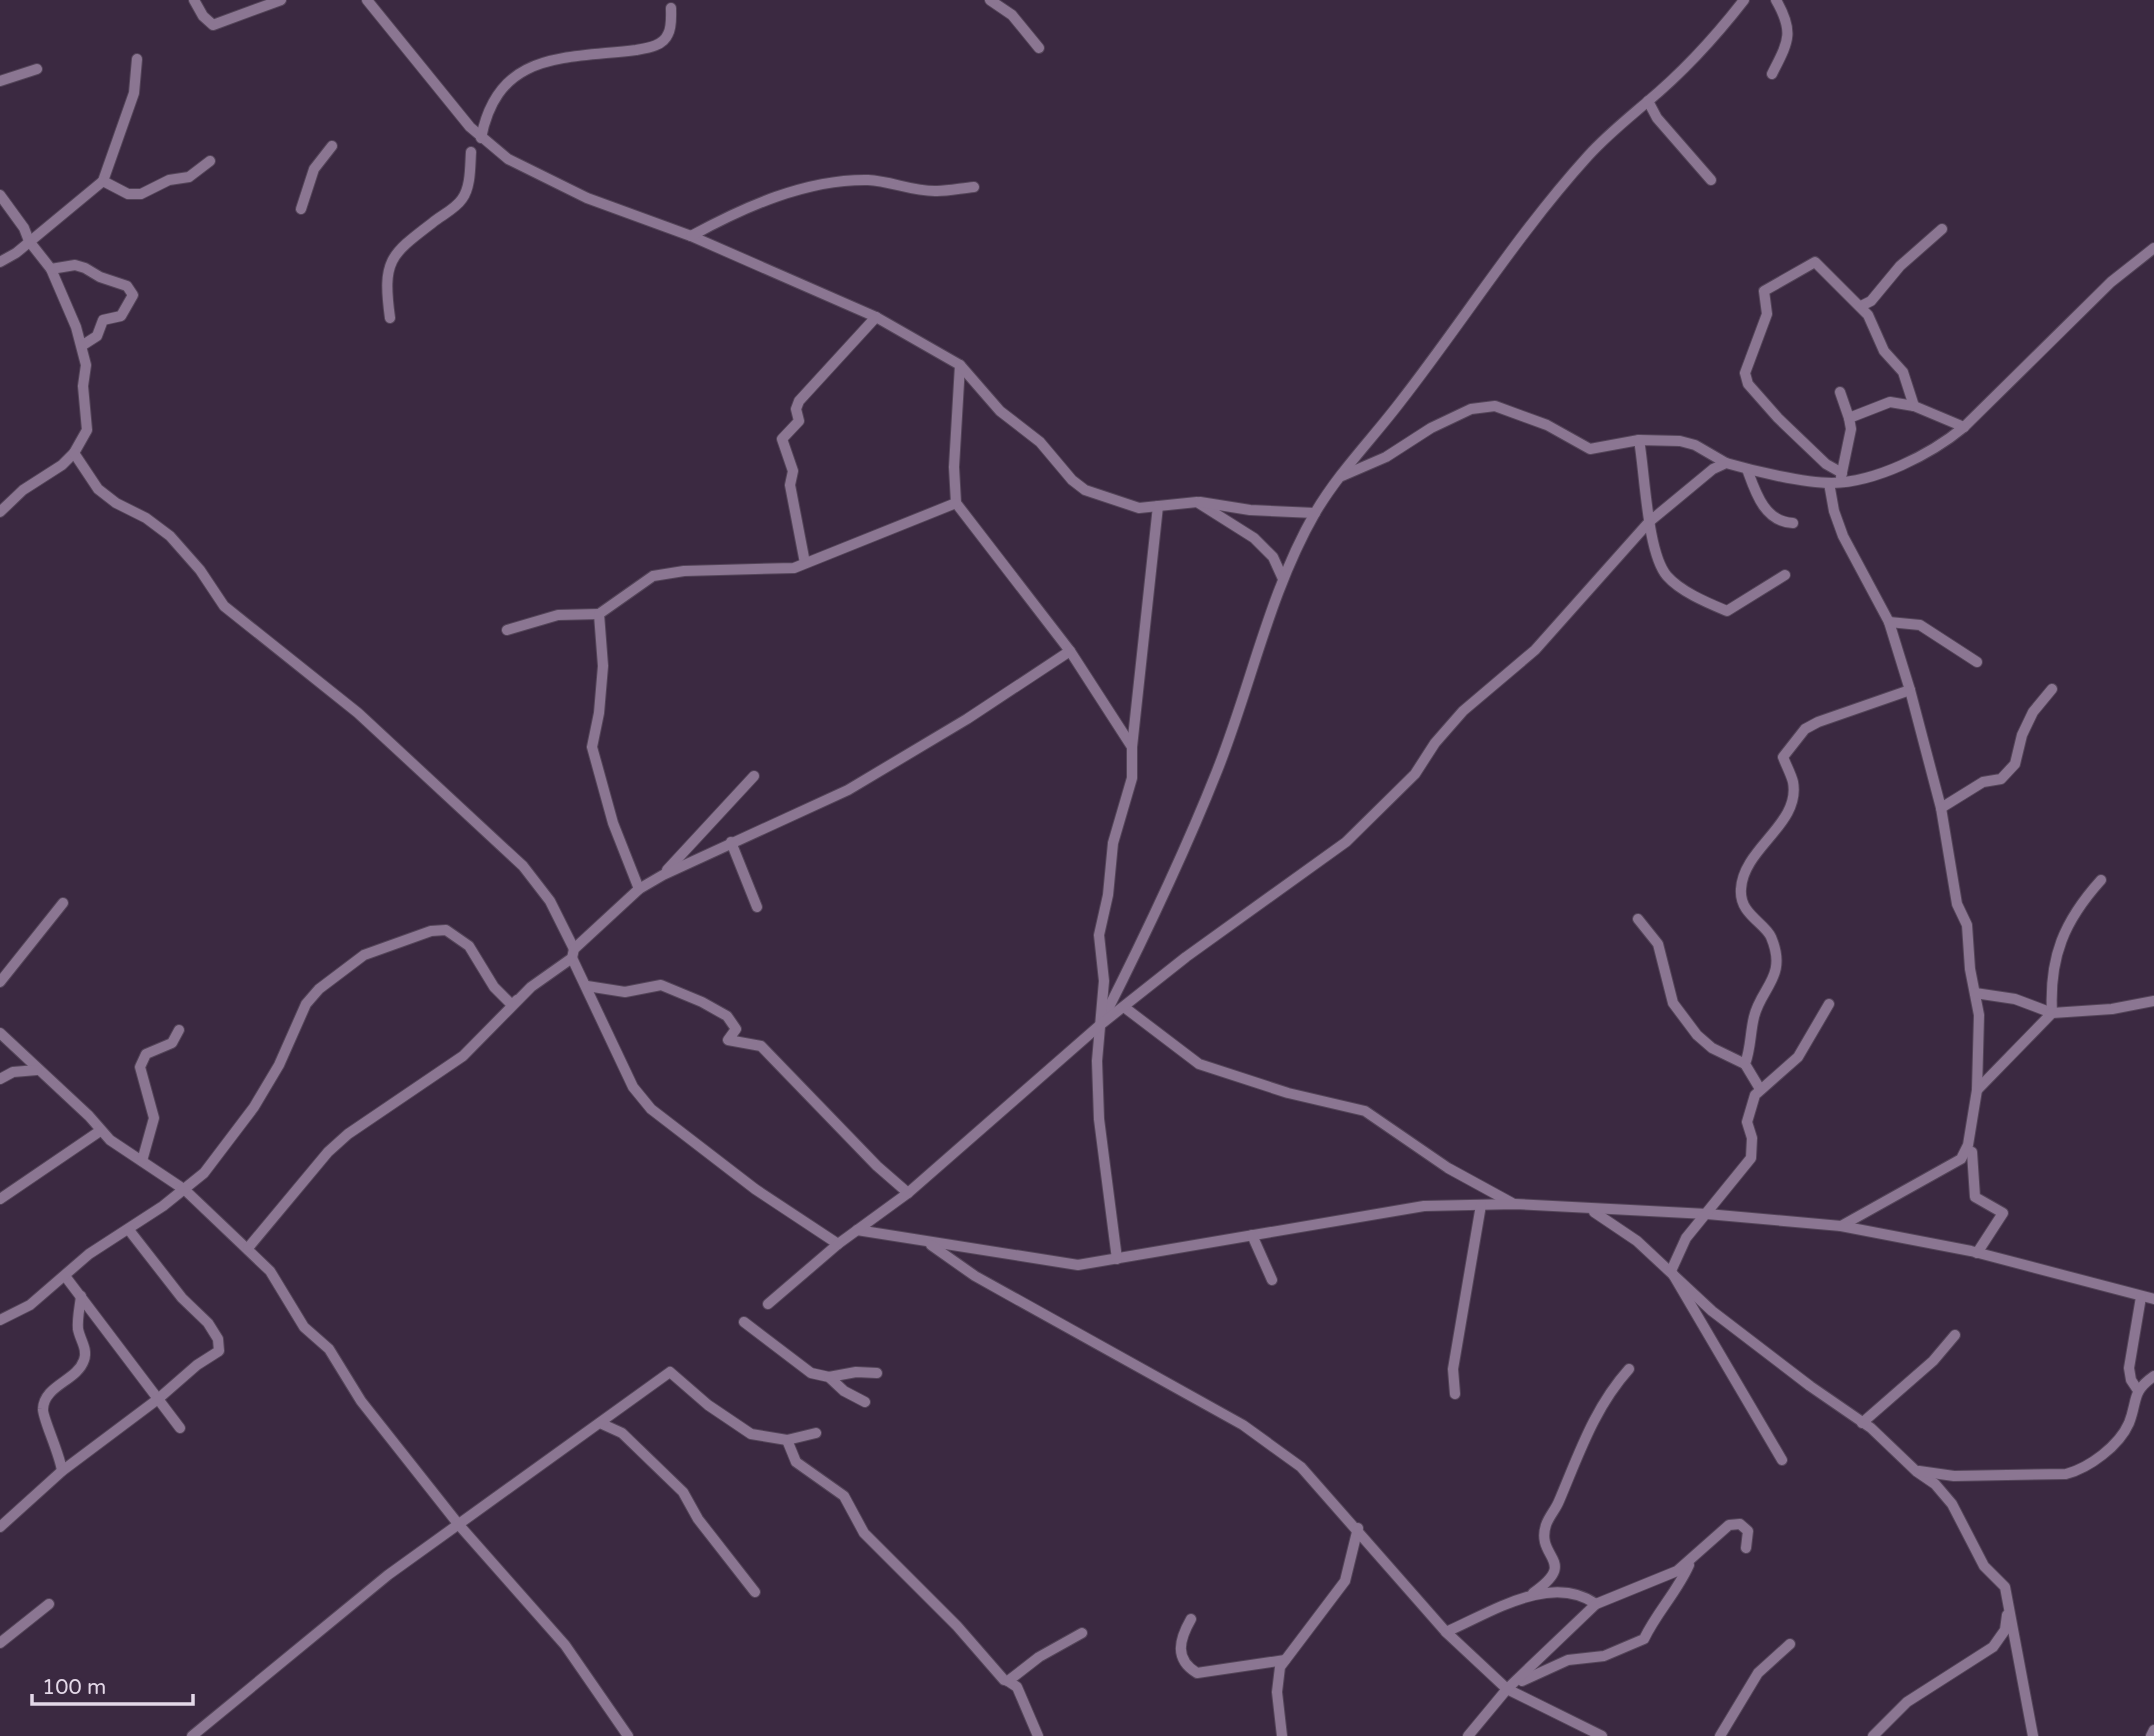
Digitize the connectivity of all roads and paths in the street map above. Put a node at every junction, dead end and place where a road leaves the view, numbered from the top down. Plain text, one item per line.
1 (194, 0) edge
2 (281, 0) edge
3 (368, 0) edge
4 (990, 0) edge
5 (1744, 0) edge
6 (1776, 0) edge
7 (671, 8) dead end
8 (1039, 48) dead end
9 (136, 59) dead end
10 (37, 69) dead end
11 (1772, 74) dead end
12 (0, 81) edge
13 (1648, 101) junction
14 (481, 138) junction
15 (332, 146) dead end
16 (471, 152) dead end
17 (210, 161) dead end
18 (1711, 180) dead end
19 (103, 181) junction
20 (974, 187) dead end
21 (0, 195) edge
22 (300, 209) dead end
23 (1942, 229) dead end
24 (691, 236) junction
25 (29, 241) junction
26 (2154, 247) edge
27 (0, 261) edge
28 (51, 269) junction
29 (1861, 306) junction
30 (876, 317) junction
31 (390, 318) dead end
32 (83, 345) junction
33 (960, 365) junction
34 (1840, 392) dead end
35 (1914, 406) junction
36 (1849, 418) junction
37 (1964, 426) junction
38 (1639, 440) junction
39 (74, 453) junction
40 (1726, 463) junction
41 (1746, 469) junction
42 (1841, 477) junction
43 (1339, 478) junction
44 (1829, 483) junction
45 (1197, 502) junction
46 (956, 503) junction
47 (1158, 506) junction
48 (0, 512) edge
49 (1315, 513) junction
50 (1649, 522) junction
51 (1793, 523) dead end
52 (805, 563) junction
53 (1786, 575) dead end
54 (1283, 579) junction
55 (599, 614) junction
56 (1889, 622) junction
57 (507, 630) dead end
58 (1070, 651) junction
59 (1977, 662) dead end
60 (2052, 689) dead end
61 (1910, 690) junction
62 (1132, 747) junction
63 (754, 776) dead end
64 (1941, 808) junction
65 (731, 842) junction
66 (663, 875) junction
67 (2101, 880) dead end
68 (639, 889) junction
69 (63, 903) dead end
70 (757, 907) dead end
71 (1638, 919) dead end
72 (573, 954) junction
73 (0, 982) edge
74 (587, 986) junction
75 (531, 987) junction
76 (1975, 993) junction
77 (2154, 1001) edge
78 (1829, 1004) dead end
79 (1124, 1007) junction
80 (2052, 1013) junction
81 (1100, 1025) junction
82 (179, 1030) dead end
83 (0, 1033) edge
84 (1745, 1064) junction
85 (37, 1070) junction
86 (0, 1079) edge
87 (1760, 1089) junction
88 (1977, 1090) junction
89 (100, 1131) junction
90 (1972, 1152) dead end
91 (142, 1161) junction
92 (185, 1190) junction
93 (908, 1193) junction
94 (0, 1199) edge
95 (1515, 1204) junction
96 (1481, 1205) junction
97 (1593, 1211) junction
98 (1707, 1214) junction
99 (1841, 1226) junction
100 (129, 1230) junction
101 (857, 1230) junction
102 (1252, 1236) junction
103 (928, 1243) junction
104 (838, 1244) junction
105 (248, 1248) junction
106 (1977, 1253) junction
107 (1116, 1259) junction
108 (1671, 1271) junction
109 (65, 1276) junction
110 (1272, 1280) dead end
111 (81, 1296) junction
112 (2141, 1297) junction
113 (2154, 1299) edge
114 (768, 1304) dead end
115 (1712, 1311) junction
116 (0, 1320) edge
117 (744, 1322) dead end
118 (1706, 1335) junction
119 (1955, 1335) dead end
120 (1629, 1369) dead end
121 (877, 1373) dead end
122 (2154, 1376) edge
123 (829, 1377) junction
124 (2137, 1389) junction
125 (1455, 1394) dead end
126 (158, 1399) junction
127 (864, 1402) dead end
128 (600, 1423) junction
129 (1862, 1423) junction
130 (180, 1428) dead end
131 (816, 1433) dead end
132 (787, 1440) junction
133 (1782, 1460) dead end
134 (62, 1471) junction
135 (1916, 1471) junction
136 (459, 1525) junction
137 (0, 1527) edge
138 (1358, 1528) junction
139 (1746, 1548) dead end
140 (1691, 1562) junction
141 (2005, 1587) junction
142 (755, 1592) dead end
143 (1525, 1599) junction
144 (49, 1604) dead end
145 (1596, 1604) junction
146 (1191, 1619) dead end
147 (1446, 1632) junction
148 (1082, 1633) dead end
149 (0, 1643) edge
150 (1790, 1644) dead end
151 (1284, 1660) junction
152 (1008, 1681) junction
153 (1507, 1689) junction
154 (2154, 1730) edge
155 (192, 1736) edge
156 (628, 1736) edge
157 (1038, 1736) edge
158 (1282, 1736) edge
159 (1468, 1736) edge
160 (1602, 1736) edge
161 (1720, 1736) edge
162 (1873, 1736) edge
163 (2033, 1736) edge
164 (2151, 1736) edge

1 - 2 street
3 - 14 street
4 - 8 street
5 - 13 street
6 - 11 street
7 - 14 street
9 - 19 street
10 - 12 street
13 - 18 street
13 - 43 street
14 - 24 street
15 - 22 street
16 - 31 street
17 - 19 street
19 - 25 street
20 - 24 street
21 - 25 street
23 - 29 street
24 - 30 street
25 - 27 street
25 - 28 street
26 - 37 street
28 - 32 street
28 - 32 street
29 - 35 street
29 - 42 street
30 - 33 street
30 - 52 street
32 - 39 street
33 - 46 street
33 - 47 street
34 - 36 street
35 - 36 street
35 - 37 street
36 - 42 street
37 - 42 street
38 - 40 street
38 - 43 street
38 - 50 street
39 - 48 street
39 - 72 street
40 - 41 street
40 - 50 street
41 - 44 street
41 - 51 street
42 - 44 street
43 - 49 street
44 - 56 street
45 - 47 street
45 - 49 street
45 - 54 street
46 - 52 street
46 - 58 street
47 - 62 street
49 - 54 street
50 - 53 street
50 - 79 street
52 - 55 street
54 - 81 street
55 - 57 street
55 - 68 street
56 - 59 street
56 - 61 street
58 - 62 street
58 - 65 street
60 - 64 street
61 - 64 street
61 - 84 street
62 - 81 street
63 - 66 street
64 - 76 street
65 - 66 street
65 - 70 street
66 - 68 street
67 - 80 street
68 - 72 street
69 - 73 street
71 - 84 street
72 - 74 street
72 - 75 street
74 - 93 street
74 - 104 street
75 - 92 street
75 - 105 street
76 - 80 street
76 - 88 street
77 - 80 street
78 - 87 street
79 - 81 street
79 - 95 street
80 - 88 street
81 - 93 street
81 - 107 street
82 - 91 street
83 - 85 street
84 - 87 street
85 - 86 street
85 - 89 street
87 - 98 street
88 - 99 street
89 - 91 street
89 - 94 street
90 - 106 street
91 - 92 street
92 - 100 street
92 - 105 street
93 - 101 street
95 - 96 street
95 - 97 street
96 - 102 street
96 - 125 street
97 - 98 street
97 - 108 street
98 - 99 street
98 - 108 street
99 - 106 street
100 - 109 street
100 - 126 street
101 - 103 street
101 - 104 street
102 - 107 street
102 - 110 street
103 - 107 street
103 - 138 street
104 - 114 street
105 - 136 street
106 - 112 street
108 - 115 street
108 - 118 street
109 - 111 street
109 - 116 street
111 - 126 street
111 - 134 street
112 - 113 street
112 - 124 street
115 - 118 street
115 - 129 street
117 - 123 street
118 - 133 street
119 - 129 street
120 - 143 street
121 - 123 street
122 - 124 street
123 - 127 street
124 - 135 street
126 - 130 street
126 - 134 street
128 - 132 street
128 - 136 street
128 - 142 street
129 - 135 street
131 - 132 street
132 - 152 street
134 - 137 street
135 - 141 street
136 - 155 street
136 - 156 street
138 - 147 street
138 - 151 street
139 - 140 street
140 - 145 street
140 - 153 street
141 - 162 street
141 - 163 street
143 - 145 street
143 - 147 street
144 - 149 street
145 - 153 street
146 - 151 street
147 - 153 street
148 - 152 street
150 - 161 street
151 - 158 street
152 - 157 street
153 - 159 street
153 - 160 street
154 - 164 street

